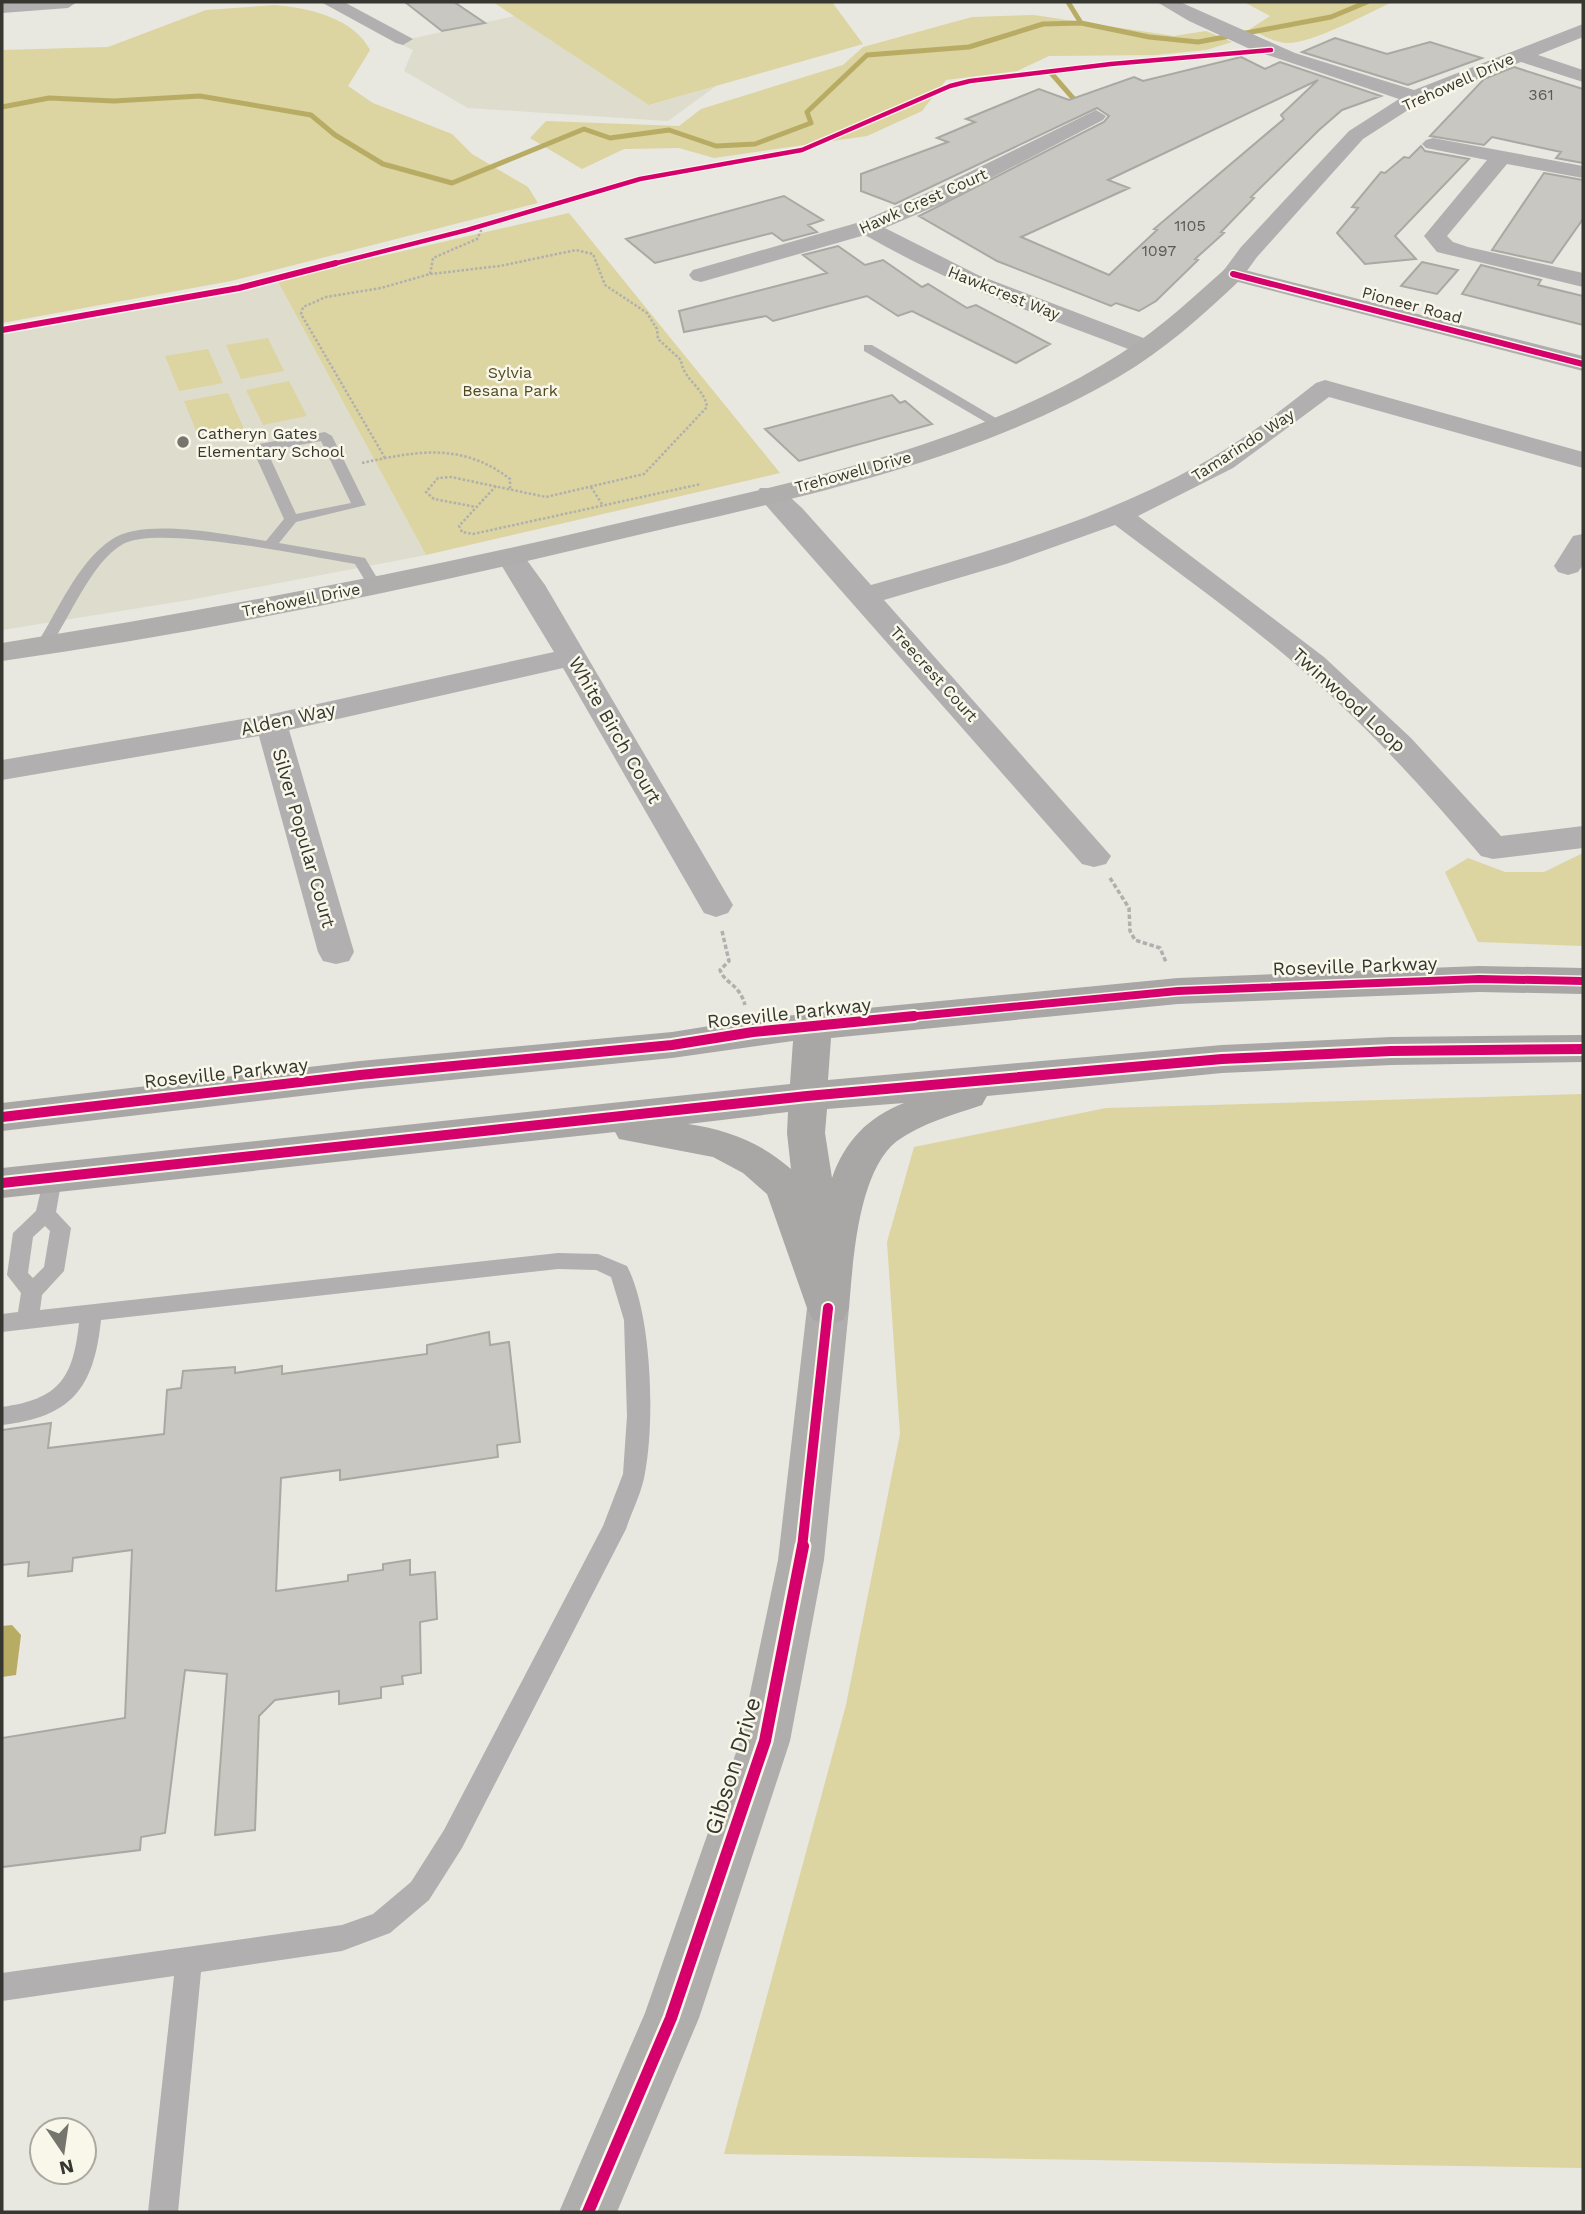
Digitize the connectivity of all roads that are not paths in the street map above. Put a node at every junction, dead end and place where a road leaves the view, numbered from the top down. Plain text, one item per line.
1 (68, 2) edge
2 (330, 2) edge
3 (1166, 2) edge
4 (2, 8) edge
5 (1583, 30) edge
6 (403, 39) dead end
7 (1520, 55) junction
8 (1583, 76) edge
9 (1415, 97) junction
10 (1096, 116) dead end
11 (1433, 144) dead end
12 (1502, 156) junction
13 (1583, 172) edge
14 (869, 227) junction
15 (1233, 274) junction
16 (701, 275) dead end
17 (1583, 280) edge
18 (1145, 347) junction
19 (868, 348) dead end
20 (1583, 364) edge
21 (999, 424) junction
22 (1583, 460) edge
23 (770, 494) junction
24 (1117, 514) junction
25 (291, 519) junction
26 (1583, 542) edge
27 (268, 547) junction
28 (511, 558) junction
29 (1568, 566) dead end
30 (375, 586) junction
31 (864, 596) junction
32 (44, 645) junction
33 (2, 652) edge
34 (572, 657) junction
35 (272, 724) junction
36 (2, 770) edge
37 (1583, 837) edge
38 (1094, 856) road end
39 (716, 905) road end
40 (336, 952) dead end
41 (1583, 981) edge
42 (813, 1026) junction
43 (1583, 1049) edge
44 (1001, 1081) junction
45 (807, 1096) junction
46 (2, 1117) edge
47 (586, 1122) junction
48 (2, 1183) edge
49 (49, 1196) junction
50 (32, 1291) junction
51 (828, 1308) junction
52 (91, 1314) junction
53 (28, 1320) junction
54 (2, 1323) edge
55 (2, 1416) edge
56 (190, 1960) junction
57 (2, 1987) edge
58 (163, 2212) edge
59 (588, 2212) edge

1 - 4 street
2 - 6 street
3 - 9 street
5 - 7 street, Trehowell Drive
7 - 8 street
7 - 9 street, Trehowell Drive
9 - 15 street, Trehowell Drive
10 - 14 street, Hawk Crest Court
11 - 12 street
12 - 13 street
12 - 17 street
14 - 16 street, Hawk Crest Court
14 - 18 street, Hawkcrest Way
15 - 18 street, Trehowell Drive
15 - 20 street, Pioneer Road
18 - 21 street, Trehowell Drive
19 - 21 lane
21 - 23 street, Trehowell Drive
22 - 24 street, Tamarindo Way
23 - 28 street, Trehowell Drive
23 - 31 street, Treecrest Court
24 - 31 street, Tamarindo Way
24 - 37 street, Twinwood Loop
25 - 25 lane
25 - 27 lane
26 - 29 street
27 - 30 lane
27 - 32 lane
28 - 30 street, Trehowell Drive
28 - 34 street, White Birch Court
30 - 32 street, Trehowell Drive
31 - 38 street, Treecrest Court
32 - 33 street, Trehowell Drive
34 - 35 street, Alden Way
34 - 39 street, White Birch Court
35 - 36 street, Alden Way
35 - 40 street, Silver Popular Court
41 - 42 main road, Roseville Parkway
42 - 45 main road
42 - 46 main road, Roseville Parkway
43 - 44 main road
44 - 45 main road
44 - 51 main road
45 - 47 main road
45 - 51 main road
47 - 49 main road
47 - 51 main road
48 - 49 main road
49 - 50 lane
49 - 50 lane
50 - 53 lane
51 - 59 street, Gibson Drive
52 - 53 lane
52 - 55 lane
52 - 56 lane
53 - 54 lane
56 - 57 lane
56 - 58 lane

